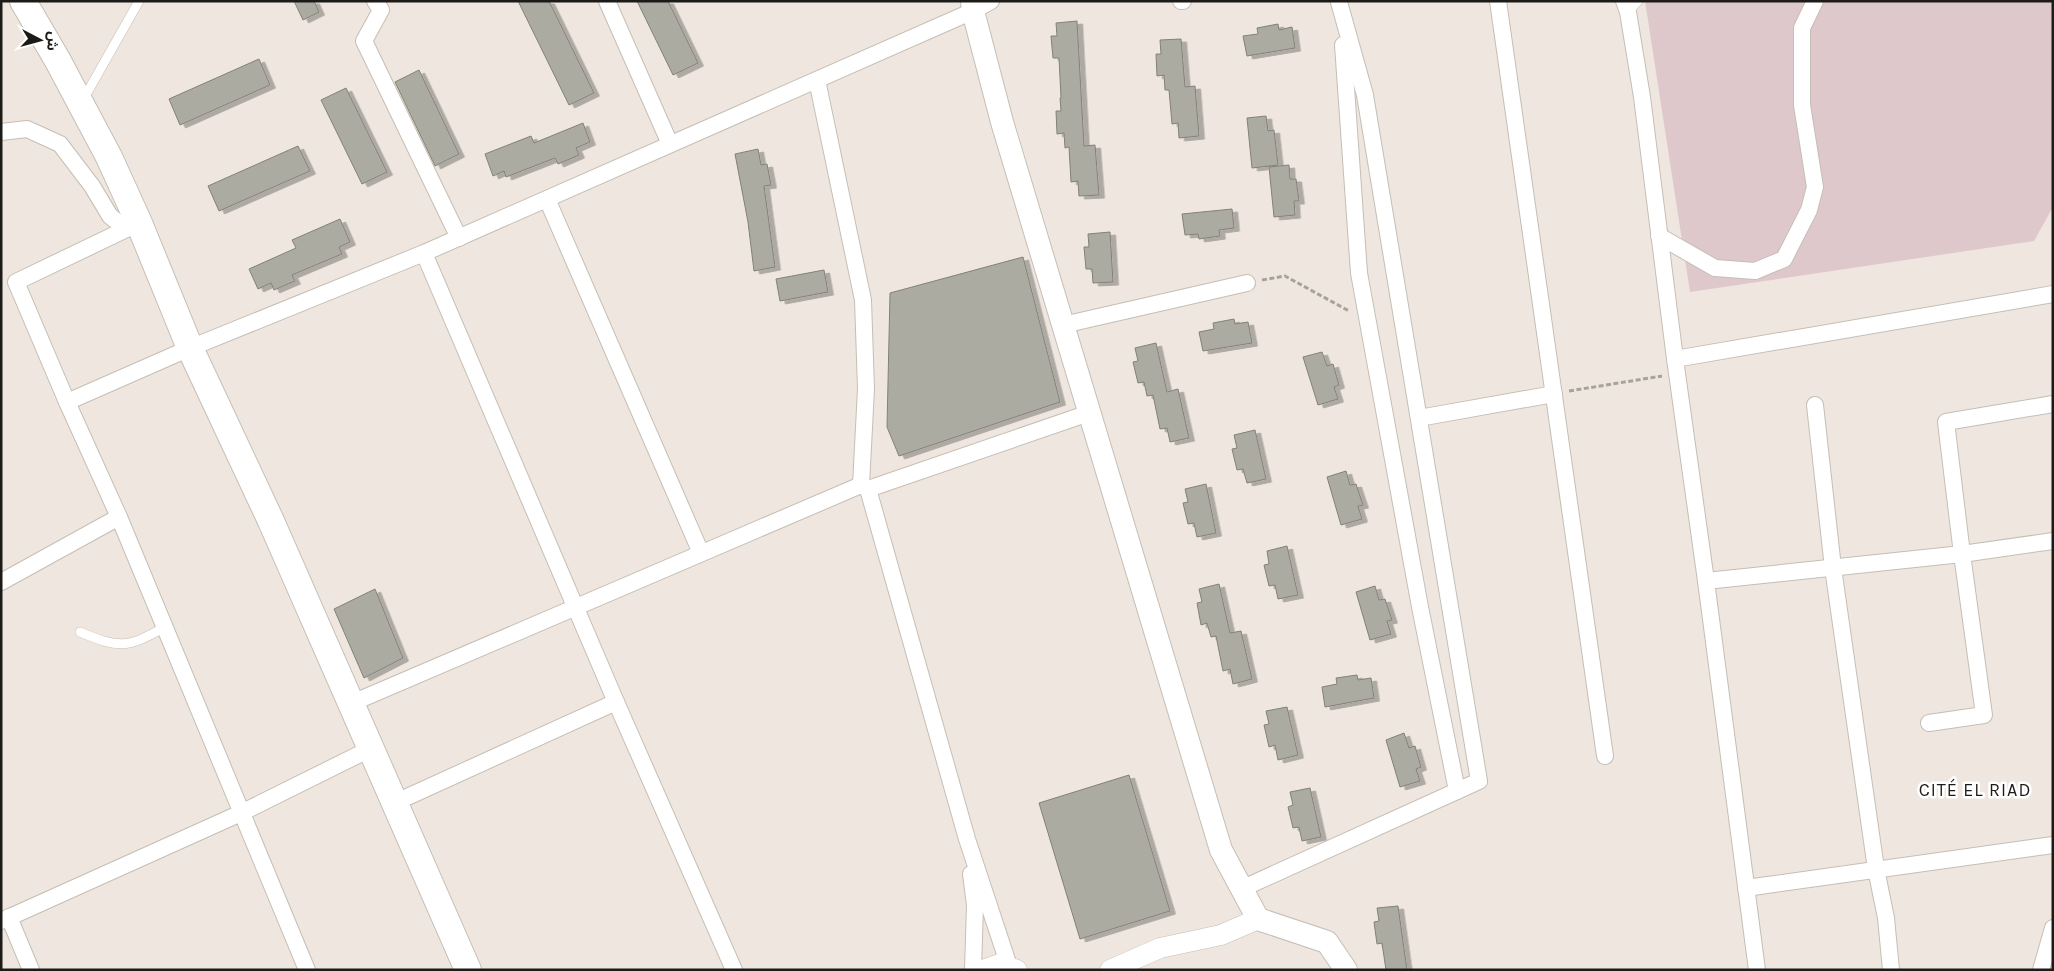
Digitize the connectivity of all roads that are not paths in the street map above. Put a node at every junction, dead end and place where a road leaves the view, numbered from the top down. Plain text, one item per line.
1 (23, 1) edge
2 (139, 1) edge
3 (375, 1) edge
4 (607, 1) edge
5 (1498, 1) edge
6 (1815, 1) edge
7 (1339, 2) edge
8 (979, 4) edge
9 (1630, 5) edge
10 (817, 80) junction
11 (81, 104) junction
12 (1, 132) edge
13 (670, 144) junction
14 (547, 199) junction
15 (133, 226) junction
16 (1660, 236) junction
17 (459, 238) junction
18 (424, 253) junction
19 (1248, 283) road end
20 (2053, 294) edge
21 (1063, 325) junction
22 (190, 348) junction
23 (1676, 366) junction
24 (1554, 394) junction
25 (67, 402) junction
26 (2053, 404) edge
27 (1815, 405) dead end
28 (1089, 413) junction
29 (1419, 418) junction
30 (864, 487) junction
31 (119, 517) junction
32 (2053, 541) edge
33 (701, 553) junction
34 (1962, 554) junction
35 (1833, 568) junction
36 (1706, 581) junction
37 (1, 582) edge
38 (575, 608) junction
39 (164, 627) junction
40 (80, 632) dead end
41 (616, 702) junction
42 (352, 703) junction
43 (1928, 723) dead end
44 (372, 748) junction
45 (1605, 756) dead end
46 (1457, 791) junction
47 (394, 803) junction
48 (241, 813) junction
49 (967, 839) junction
50 (2053, 844) edge
51 (1876, 869) junction
52 (1746, 888) junction
53 (1241, 890) junction
54 (1258, 918) junction
55 (5, 919) edge
56 (2053, 928) edge
57 (1013, 968) edge
58 (30, 970) edge
59 (307, 970) edge
60 (468, 970) edge
61 (734, 970) edge
62 (973, 970) edge
63 (983, 970) edge
64 (1110, 970) edge
65 (1346, 970) edge
66 (1757, 970) edge
67 (1891, 970) edge
68 (2041, 970) edge

1 - 11 main road
2 - 11 lane
3 - 17 street
4 - 13 street
5 - 24 street
6 - 16 street
7 - 29 street
7 - 46 street
8 - 10 street
8 - 21 main road
9 - 16 street
10 - 13 street
10 - 30 street
11 - 15 main road
12 - 15 street
13 - 14 street
14 - 17 street
14 - 33 street
15 - 22 main road
15 - 25 street
16 - 23 street
17 - 18 street
18 - 22 street
18 - 38 street
19 - 21 street
20 - 23 street
21 - 28 main road
22 - 25 street
22 - 42 main road
23 - 36 street
24 - 29 street
24 - 45 street
25 - 31 street
26 - 34 street
27 - 35 street
28 - 30 street
28 - 53 main road
29 - 46 street
30 - 33 street
30 - 49 street
31 - 37 street
31 - 39 street
32 - 34 street
33 - 38 street
34 - 35 street
34 - 43 street
35 - 36 street
35 - 51 street
36 - 52 street
38 - 41 street
38 - 42 street
39 - 40 lane
39 - 48 street
41 - 47 street
41 - 61 street
42 - 44 main road
44 - 47 main road
44 - 48 street
46 - 53 street
47 - 60 main road
48 - 55 street
48 - 59 street
49 - 57 street
49 - 62 street
50 - 51 street
51 - 52 street
51 - 67 street
52 - 66 street
53 - 54 main road
54 - 64 street
54 - 65 main road
55 - 58 street
56 - 68 street
57 - 63 street

